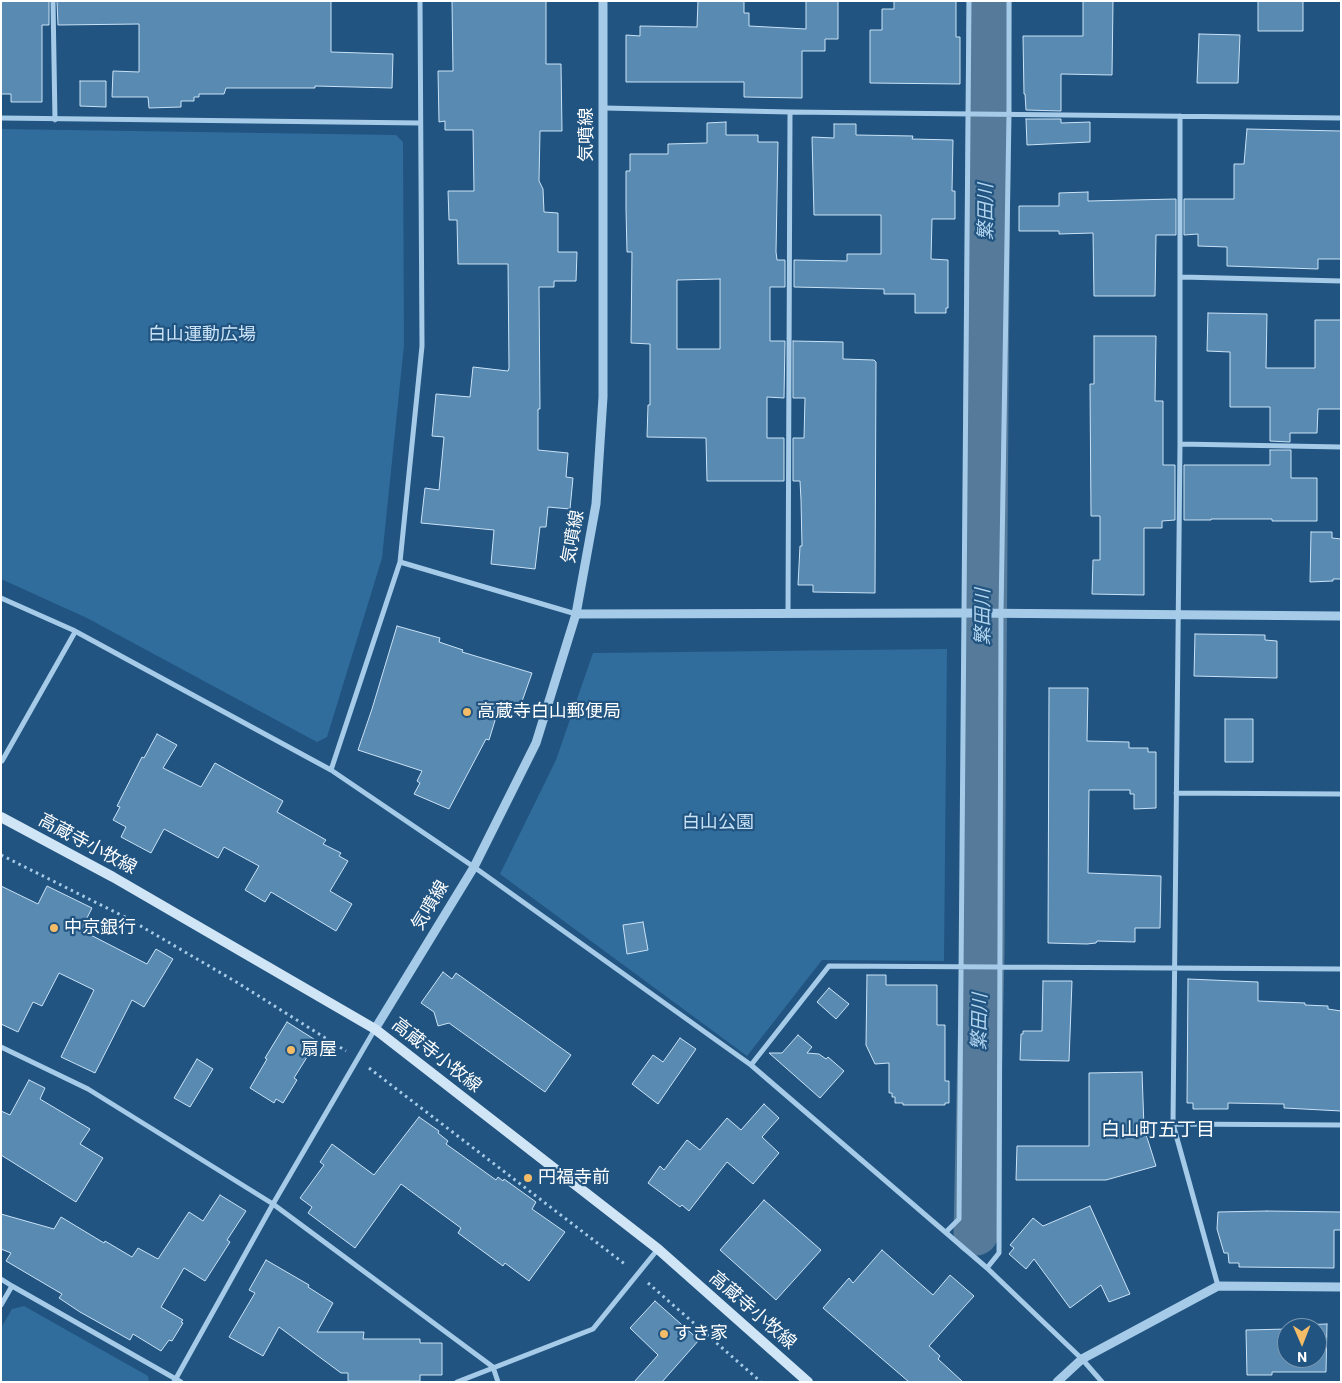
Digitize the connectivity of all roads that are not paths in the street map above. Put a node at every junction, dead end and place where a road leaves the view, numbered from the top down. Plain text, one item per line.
1 (53, 1) edge
2 (420, 1) edge
3 (603, 1) edge
4 (969, 1) edge
5 (1009, 1) edge
6 (604, 108) junction
7 (790, 112) junction
8 (968, 113) junction
9 (1009, 114) junction
10 (1180, 116) junction
11 (1, 118) edge
12 (1341, 118) edge
13 (55, 120) junction
14 (420, 123) junction
15 (1182, 277) junction
16 (1341, 281) edge
17 (1180, 444) junction
18 (1341, 447) edge
19 (400, 562) junction
20 (1, 598) edge
21 (788, 613) junction
22 (965, 613) junction
23 (1002, 613) junction
24 (576, 614) junction
25 (1178, 614) junction
26 (1341, 616) edge
27 (75, 632) junction
28 (2, 761) edge
29 (332, 770) junction
30 (1176, 792) junction
31 (1341, 794) edge
32 (1, 817) edge
33 (474, 867) junction
34 (961, 966) junction
35 (999, 967) junction
36 (1175, 968) junction
37 (1341, 969) edge
38 (375, 1029) junction
39 (1, 1047) edge
40 (751, 1065) junction
41 (1173, 1124) junction
42 (1341, 1125) edge
43 (274, 1204) junction
44 (946, 1232) junction
45 (658, 1249) junction
46 (987, 1268) junction
47 (1, 1279) edge
48 (12, 1286) junction
49 (1218, 1286) junction
50 (1341, 1287) edge
51 (1, 1305) edge
52 (1082, 1359) junction
53 (493, 1367) junction
54 (175, 1380) edge
55 (181, 1382) edge
56 (457, 1382) edge
57 (498, 1382) edge
58 (808, 1382) edge
59 (1057, 1382) edge
60 (1102, 1382) edge

1 - 13 street
2 - 14 street
3 - 6 street, 気噴線
4 - 8 street
5 - 9 street
6 - 7 street
6 - 24 street, 気噴線
7 - 8 street
7 - 21 street
8 - 9 street
8 - 22 street
9 - 10 street
9 - 23 street
10 - 12 street
10 - 15 street
11 - 13 street
13 - 14 street
14 - 19 street
15 - 16 street
15 - 17 street
17 - 18 street
17 - 25 street
19 - 24 street
19 - 29 street
20 - 27 street
21 - 22 street
21 - 24 street
22 - 23 street
22 - 34 street
23 - 25 street
23 - 35 street
24 - 33 street, 気噴線
25 - 26 street
25 - 30 street
27 - 28 street
27 - 29 street
29 - 33 street
30 - 31 street
30 - 36 street
32 - 38 main road, 高蔵寺小牧線
33 - 38 street, 気噴線
33 - 40 street
34 - 35 street
34 - 40 street
34 - 44 street
35 - 36 street
35 - 46 street
36 - 37 street
36 - 41 street
38 - 43 street
38 - 45 main road, 高蔵寺小牧線
39 - 43 street
40 - 44 street
41 - 42 street
41 - 49 street
43 - 53 street
43 - 54 street
44 - 46 street
45 - 53 street
45 - 58 main road, 高蔵寺小牧線
46 - 52 street
47 - 48 street
48 - 51 street
48 - 54 street
49 - 50 street
49 - 52 street
52 - 59 street
52 - 60 street
53 - 56 street
53 - 57 street
54 - 55 street

